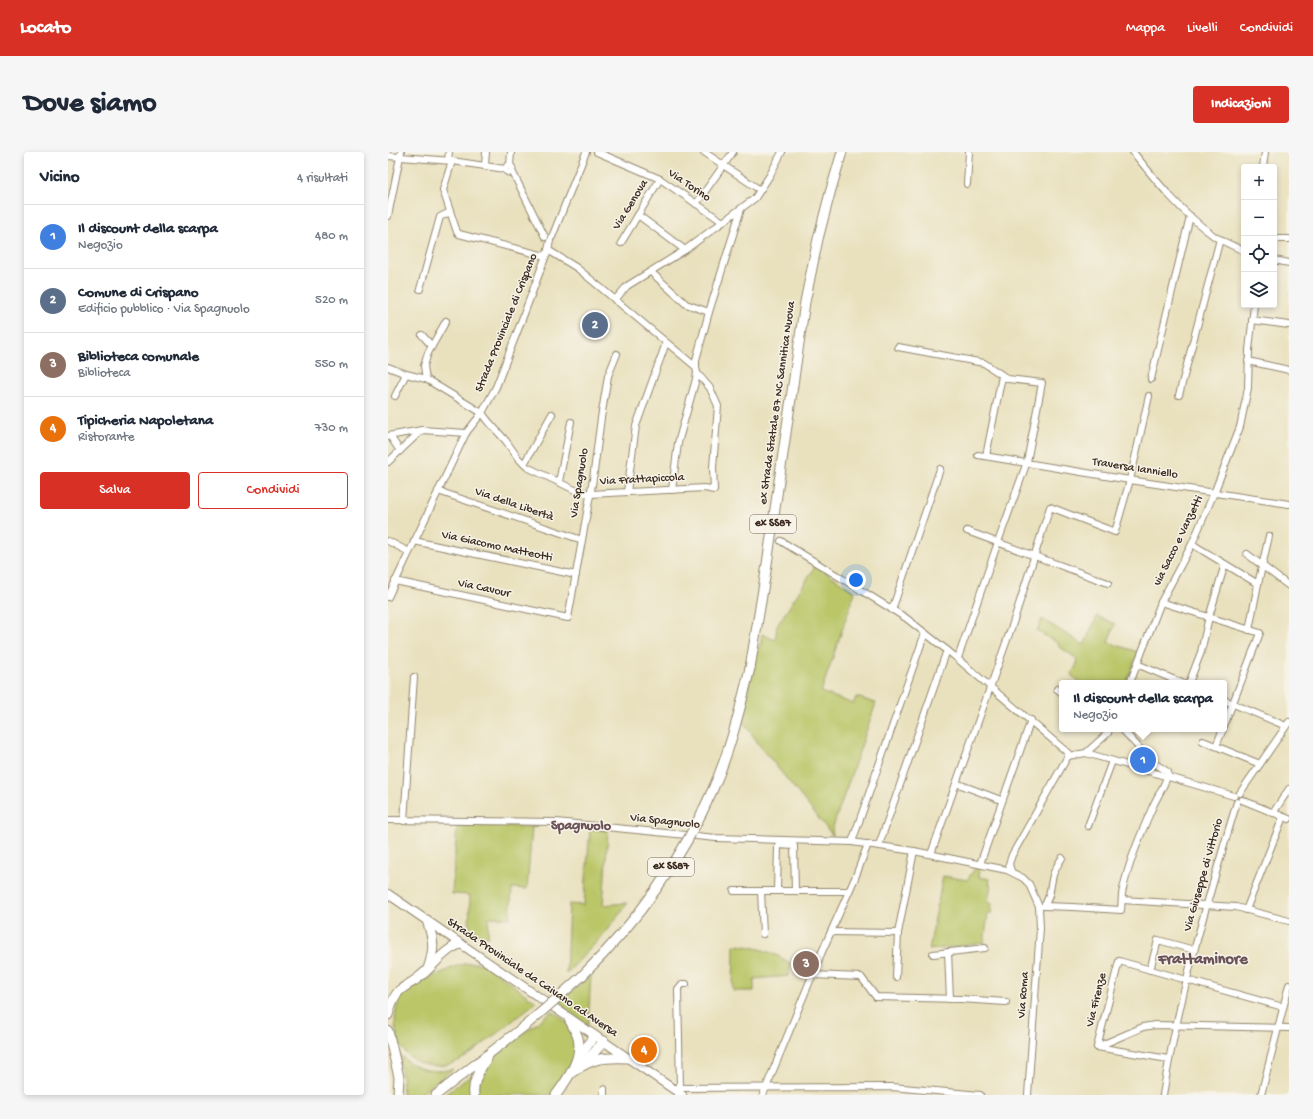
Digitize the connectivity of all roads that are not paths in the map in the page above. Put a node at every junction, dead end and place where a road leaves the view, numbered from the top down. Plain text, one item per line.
1 (449, 152) edge
2 (486, 152) edge
3 (512, 152) edge
4 (586, 152) edge
5 (597, 152) edge
6 (704, 152) edge
7 (733, 152) edge
8 (782, 152) edge
9 (842, 152) edge
10 (969, 152) edge
11 (1133, 152) edge
12 (1265, 152) edge
13 (401, 154) edge
14 (388, 156) edge
15 (450, 160) junction
16 (1263, 164) edge
17 (485, 165) junction
18 (724, 166) junction
19 (509, 168) junction
20 (660, 179) junction
21 (968, 184) dead end
22 (760, 190) junction
23 (390, 196) edge
24 (696, 204) junction
25 (741, 209) junction
26 (450, 212) junction
27 (638, 215) junction
28 (388, 216) edge
29 (1190, 216) junction
30 (723, 222) junction
31 (549, 238) junction
32 (1220, 239) junction
33 (1277, 239) edge
34 (1289, 239) edge
35 (621, 243) dead end
36 (548, 250) junction
37 (685, 250) junction
38 (1241, 250) edge
39 (545, 256) junction
40 (1277, 261) edge
41 (1289, 263) edge
42 (651, 272) junction
43 (420, 289) dead end
44 (615, 300) junction
45 (1254, 308) edge
46 (709, 312) junction
47 (1252, 320) junction
48 (446, 321) dead end
49 (1289, 325) edge
50 (422, 335) dead end
51 (666, 343) junction
52 (432, 346) junction
53 (898, 347) dead end
54 (617, 354) dead end
55 (1248, 361) junction
56 (388, 366) edge
57 (697, 370) junction
58 (1289, 370) edge
59 (406, 374) junction
60 (1002, 376) junction
61 (426, 379) junction
62 (1151, 379) dead end
63 (1179, 395) dead end
64 (395, 396) dead end
65 (1149, 396) dead end
66 (482, 413) junction
67 (552, 414) dead end
68 (571, 422) dead end
69 (422, 430) junction
70 (466, 433) junction
71 (389, 436) edge
72 (400, 450) junction
73 (978, 455) dead end
74 (986, 456) junction
75 (388, 462) edge
76 (1027, 462) junction
77 (524, 464) junction
78 (940, 468) dead end
79 (1130, 480) junction
80 (559, 482) junction
81 (672, 490) junction
82 (438, 491) junction
83 (628, 492) junction
84 (1214, 493) junction
85 (590, 494) junction
86 (1289, 504) edge
87 (967, 531) dead end
88 (1269, 536) dead end
89 (582, 540) junction
90 (388, 541) edge
91 (414, 541) junction
92 (782, 541) dead end
93 (998, 542) junction
94 (1192, 544) junction
95 (409, 552) junction
96 (1247, 554) dead end
97 (1035, 555) junction
98 (1225, 564) junction
99 (1262, 566) junction
100 (576, 575) junction
101 (395, 581) junction
102 (1108, 583) dead end
103 (1258, 584) junction
104 (1289, 586) edge
105 (389, 593) edge
106 (1161, 602) junction
107 (892, 610) junction
108 (1209, 617) junction
109 (568, 618) joint
110 (1249, 630) junction
111 (925, 633) junction
112 (947, 650) junction
113 (958, 658) junction
114 (1137, 664) junction
115 (414, 677) dead end
116 (1131, 680) edge
117 (1175, 680) edge
118 (1191, 680) edge
119 (990, 686) junction
120 (1227, 702) edge
121 (1232, 704) junction
122 (1227, 718) edge
123 (1031, 720) junction
124 (1287, 724) edge
125 (1105, 732) edge
126 (1125, 732) edge
127 (1222, 732) edge
128 (1203, 741) dead end
129 (1216, 746) junction
130 (1086, 753) junction
131 (1068, 756) junction
132 (1112, 760) junction
133 (1155, 763) junction
134 (1260, 764) junction
135 (1152, 772) junction
136 (1168, 777) junction
137 (956, 783) junction
138 (1289, 789) edge
139 (1239, 798) junction
140 (1002, 800) junction
141 (1273, 813) junction
142 (1286, 818) edge
143 (388, 820) edge
144 (404, 821) junction
145 (1088, 826) dead end
146 (852, 842) junction
147 (868, 844) junction
148 (879, 845) junction
149 (914, 851) junction
150 (931, 854) junction
151 (1062, 858) dead end
152 (980, 864) junction
153 (1011, 871) junction
154 (734, 891) dead end
155 (761, 891) junction
156 (778, 891) junction
157 (795, 891) junction
158 (849, 891) junction
159 (388, 894) edge
160 (1122, 900) junction
161 (1207, 904) junction
162 (1042, 907) junction
163 (1246, 910) junction
164 (427, 920) junction
165 (1289, 921) edge
166 (830, 932) junction
167 (898, 933) junction
168 (764, 934) dead end
169 (461, 944) junction
170 (985, 948) dead end
171 (1194, 950) junction
172 (948, 952) junction
173 (933, 954) dead end
174 (428, 969) junction
175 (1150, 970) junction
176 (812, 975) junction
177 (896, 977) dead end
178 (1187, 980) junction
179 (686, 984) dead end
180 (1289, 985) edge
181 (950, 999) junction
182 (1006, 1002) dead end
183 (1283, 1007) junction
184 (388, 1015) edge
185 (569, 1018) junction
186 (1175, 1026) junction
187 (1278, 1028) junction
188 (1289, 1028) edge
189 (388, 1031) edge
190 (594, 1036) junction
191 (604, 1041) junction
192 (1097, 1047) junction
193 (488, 1056) junction
194 (628, 1058) junction
195 (1168, 1059) junction
196 (579, 1064) junction
197 (766, 1087) junction
198 (803, 1087) junction
199 (678, 1090) edge
200 (948, 1094) edge
201 (398, 1095) edge
202 (436, 1095) edge
203 (474, 1095) edge
204 (556, 1095) edge
205 (763, 1095) edge
206 (803, 1095) edge
207 (980, 1095) edge
208 (1028, 1095) edge
209 (1163, 1095) edge
210 (1261, 1095) edge

1 - 15 street
2 - 17 street
3 - 19 street
4 - 31 street, Strada Provinciale di Crispano
5 - 20 street, Via Torino
6 - 18 street
7 - 18 street
8 - 22 street
9 - 193 highway, ex Strada Statale 87 NC Sannitica Nuova / ex SS87, bridge
10 - 21 street
11 - 29 street
12 - 16 street
13 - 14 street
13 - 15 street
13 - 23 street
15 - 17 street
15 - 26 street
17 - 19 street
18 - 22 street
18 - 24 street
19 - 31 street
20 - 24 street, Via Torino
20 - 27 street, Via Genova
22 - 25 street
23 - 28 street
24 - 30 street, Via Torino
25 - 30 street
25 - 46 street
26 - 39 street
26 - 43 street
27 - 35 street, Via Genova
27 - 37 street
29 - 32 street
29 - 62 street
30 - 37 street
31 - 36 street, Strada Provinciale di Crispano
32 - 38 street
32 - 63 street
33 - 34 street
36 - 39 street, Strada Provinciale di Crispano
36 - 44 street
37 - 42 street
39 - 66 street, Strada Provinciale di Crispano
40 - 41 street
42 - 44 street
42 - 46 street
44 - 51 street
45 - 47 street, via Sacco e Vanzetti
46 - 57 street
47 - 49 street
47 - 55 street, via Sacco e Vanzetti
48 - 52 street
50 - 52 street
51 - 57 street
51 - 83 street
52 - 61 street
53 - 60 street
54 - 85 street, Via Spagnuolo
55 - 58 street
55 - 84 street, via Sacco e Vanzetti
56 - 59 street
57 - 81 street
57 - 81 street, Via Frattapiccola
59 - 61 street
59 - 64 street
60 - 74 street
60 - 76 street
61 - 66 street
65 - 79 street
66 - 70 street, Strada Provinciale di Crispano
66 - 77 street, Via Frattapiccola
67 - 77 street
68 - 80 street
69 - 70 street
69 - 71 street
69 - 72 street
70 - 82 street, Strada Provinciale di Crispano
71 - 72 street
72 - 75 street
73 - 74 street, Traversa Ianniello
74 - 76 street, Traversa Ianniello
76 - 79 street, Traversa Ianniello
76 - 93 street
77 - 80 street, Via Frattapiccola
78 - 107 street
79 - 84 street, Traversa Ianniello
79 - 97 street
80 - 85 street, Via Frattapiccola
81 - 83 street, Via Frattapiccola
82 - 89 street, Via della Libertà
82 - 91 street, Strada Provinciale di Crispano
83 - 85 street, Via Frattapiccola
84 - 86 street, Traversa Ianniello
84 - 94 street, via Sacco e Vanzetti
85 - 89 street, Via Spagnuolo
87 - 93 street
88 - 99 street
89 - 100 street, Via Spagnuolo
90 - 95 street
91 - 95 street, Strada Provinciale di Crispano
91 - 100 street, Via Giacomo Matteotti
92 - 107 street
93 - 97 street
93 - 113 street
94 - 98 street
94 - 106 street, via Sacco e Vanzetti
95 - 101 street, Strada Provinciale di Crispano
96 - 99 street
97 - 102 street
97 - 119 street
98 - 103 street
98 - 108 street
99 - 103 street
99 - 104 street
100 - 109 street, Via Spagnuolo
101 - 105 street, Strada Provinciale di Crispano
101 - 109 street, Via Cavour
103 - 110 street
106 - 108 street
106 - 114 street, via Sacco e Vanzetti
107 - 111 street
108 - 110 street
108 - 118 street
110 - 121 street
111 - 112 street
111 - 146 street
112 - 113 street
112 - 148 street
113 - 119 street
114 - 116 street, via Sacco e Vanzetti
114 - 117 street
115 - 144 street
119 - 123 street
119 - 137 street
120 - 121 street
121 - 122 street
121 - 124 street
123 - 131 street
123 - 140 street
124 - 134 street, Via Giuseppe di Vittorio
125 - 130 street
126 - 133 street
127 - 129 street
128 - 129 street
129 - 134 street
130 - 131 street
130 - 132 street
131 - 153 street
132 - 135 street
132 - 145 street
133 - 135 street
133 - 136 street
134 - 139 street, Via Giuseppe di Vittorio
135 - 136 street
136 - 139 street
136 - 160 street
137 - 140 street
137 - 150 street
138 - 141 street
139 - 141 street
139 - 161 street, Via Giuseppe di Vittorio
140 - 152 street
141 - 142 street
142 - 163 street
143 - 144 street, Via Spagnuolo
144 - 146 street, Via Spagnuolo
146 - 147 street, Via Spagnuolo
147 - 148 street, Via Spagnuolo
147 - 158 street
148 - 149 street, Via Spagnuolo
149 - 150 street, Via Spagnuolo
149 - 167 street
150 - 152 street, Via Spagnuolo
151 - 162 street
152 - 153 street, Via Spagnuolo
153 - 162 street, Via Roma
154 - 155 street
155 - 156 street
155 - 168 street
156 - 157 street
156 - 157 street
157 - 158 street
158 - 166 street
159 - 164 main road, Strada Provinciale da Caivano ad Aversa
160 - 161 street
160 - 162 street
161 - 163 street
161 - 171 street, Via Giuseppe di Vittorio
162 - 208 street, Via Roma
163 - 165 street
164 - 169 main road, Strada Provinciale da Caivano ad Aversa
164 - 174 highway
166 - 167 street
166 - 176 street
167 - 177 street
169 - 174 highway
169 - 185 main road, Strada Provinciale da Caivano ad Aversa
170 - 172 street
171 - 175 street
171 - 178 street, Via Giuseppe di Vittorio
172 - 173 street
172 - 181 street
174 - 184 highway
175 - 178 street, Via Firenze
175 - 192 street, Via Firenze
176 - 181 street
176 - 197 street
178 - 183 street, Via Firenze
178 - 186 street, Via Giuseppe di Vittorio
179 - 199 street
180 - 183 street
181 - 182 street
183 - 187 street
185 - 190 main road, Strada Provinciale da Caivano ad Aversa
185 - 196 highway
186 - 187 street, Via Firenze
186 - 192 street, Via Firenze
186 - 195 street, Via Giuseppe di Vittorio
187 - 188 street, Via Firenze
187 - 210 street
189 - 201 highway
190 - 191 main road, Strada Provinciale da Caivano ad Aversa
190 - 196 highway
191 - 194 main road, Strada Provinciale da Caivano ad Aversa
191 - 196 highway
192 - 195 street
193 - 202 highway, ex Strada Statale 87 NC Sannitica Nuova / ex SS87
193 - 203 highway
194 - 196 highway
194 - 199 main road, Strada Provinciale da Caivano ad Aversa
195 - 209 street, Via Giuseppe di Vittorio
196 - 204 highway
197 - 198 street
197 - 199 street
197 - 205 street
198 - 200 street
198 - 206 street
200 - 207 street

